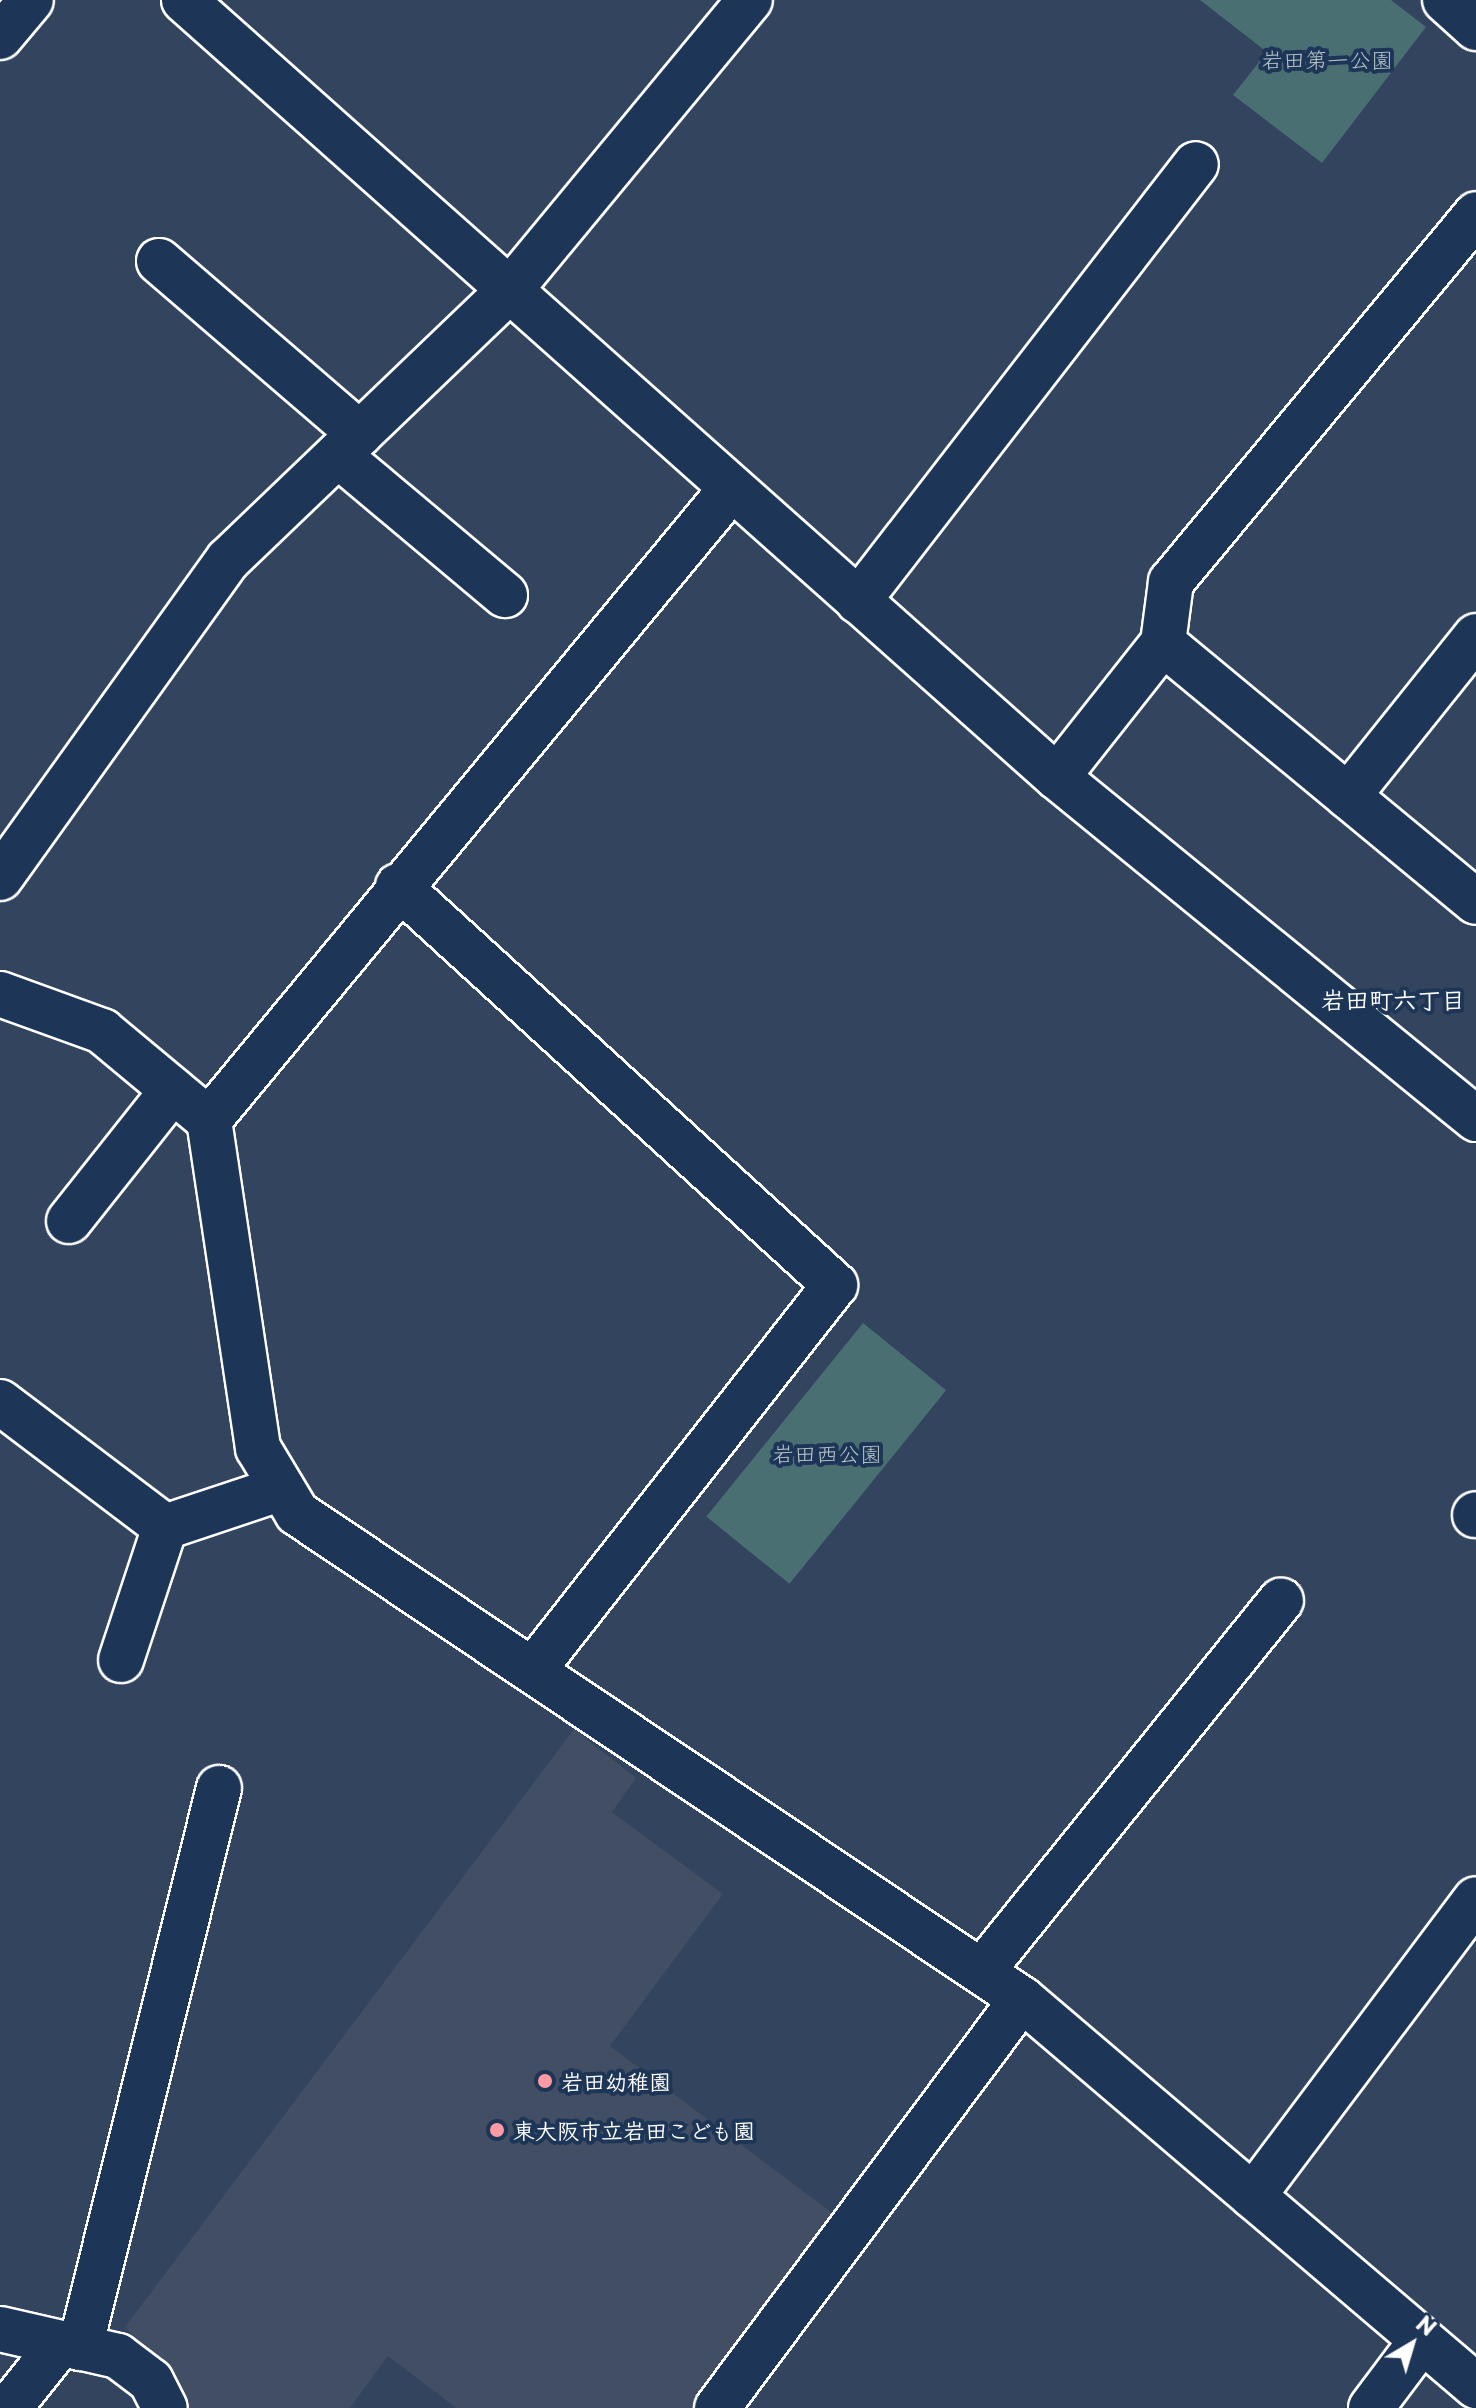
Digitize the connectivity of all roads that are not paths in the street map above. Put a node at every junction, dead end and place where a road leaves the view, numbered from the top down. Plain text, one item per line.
1 (31, 0) edge
2 (184, 0) edge
3 (750, 0) edge
4 (1445, 0) edge
5 (1476, 28) edge
6 (0, 37) edge
7 (1196, 164) dead end
8 (1476, 214) edge
9 (159, 261) dead end
10 (509, 291) junction
11 (349, 444) junction
12 (731, 489) junction
13 (505, 595) dead end
14 (858, 601) junction
15 (1476, 636) edge
16 (1163, 643) junction
17 (1057, 777) junction
18 (1348, 796) junction
19 (0, 878) edge
20 (398, 886) junction
21 (1476, 902) edge
22 (0, 994) edge
23 (173, 1090) junction
24 (1476, 1119) edge
25 (209, 1120) junction
26 (69, 1221) dead end
27 (0, 1402) edge
28 (282, 1488) junction
29 (165, 1527) junction
30 (1281, 1600) dead end
31 (121, 1660) dead end
32 (534, 1669) junction
33 (219, 1788) dead end
34 (1476, 1899) edge
35 (982, 1971) junction
36 (1022, 1999) junction
37 (1253, 2196) junction
38 (0, 2329) edge
39 (1422, 2340) junction
40 (70, 2345) junction
41 (1473, 2377) edge
42 (9, 2408) edge
43 (165, 2408) edge
44 (717, 2408) edge
45 (1371, 2408) edge

1 - 6 street
2 - 10 street
3 - 10 street
4 - 5 street
7 - 14 street
8 - 16 street
9 - 11 street
10 - 11 street
10 - 12 street
11 - 13 street
11 - 19 street
12 - 14 street
12 - 20 street
14 - 17 street
15 - 18 street
16 - 17 street
16 - 18 street
17 - 24 street
18 - 21 street
20 - 25 street
20 - 32 street
22 - 23 street
23 - 25 street
23 - 26 street
25 - 28 street
27 - 29 street
28 - 29 street
28 - 32 street
29 - 31 street
30 - 35 street
32 - 35 street
33 - 40 street
34 - 37 street
35 - 36 street
36 - 37 street
36 - 44 street
37 - 39 street
38 - 40 street
39 - 41 street
39 - 45 street
40 - 42 street
40 - 43 street

